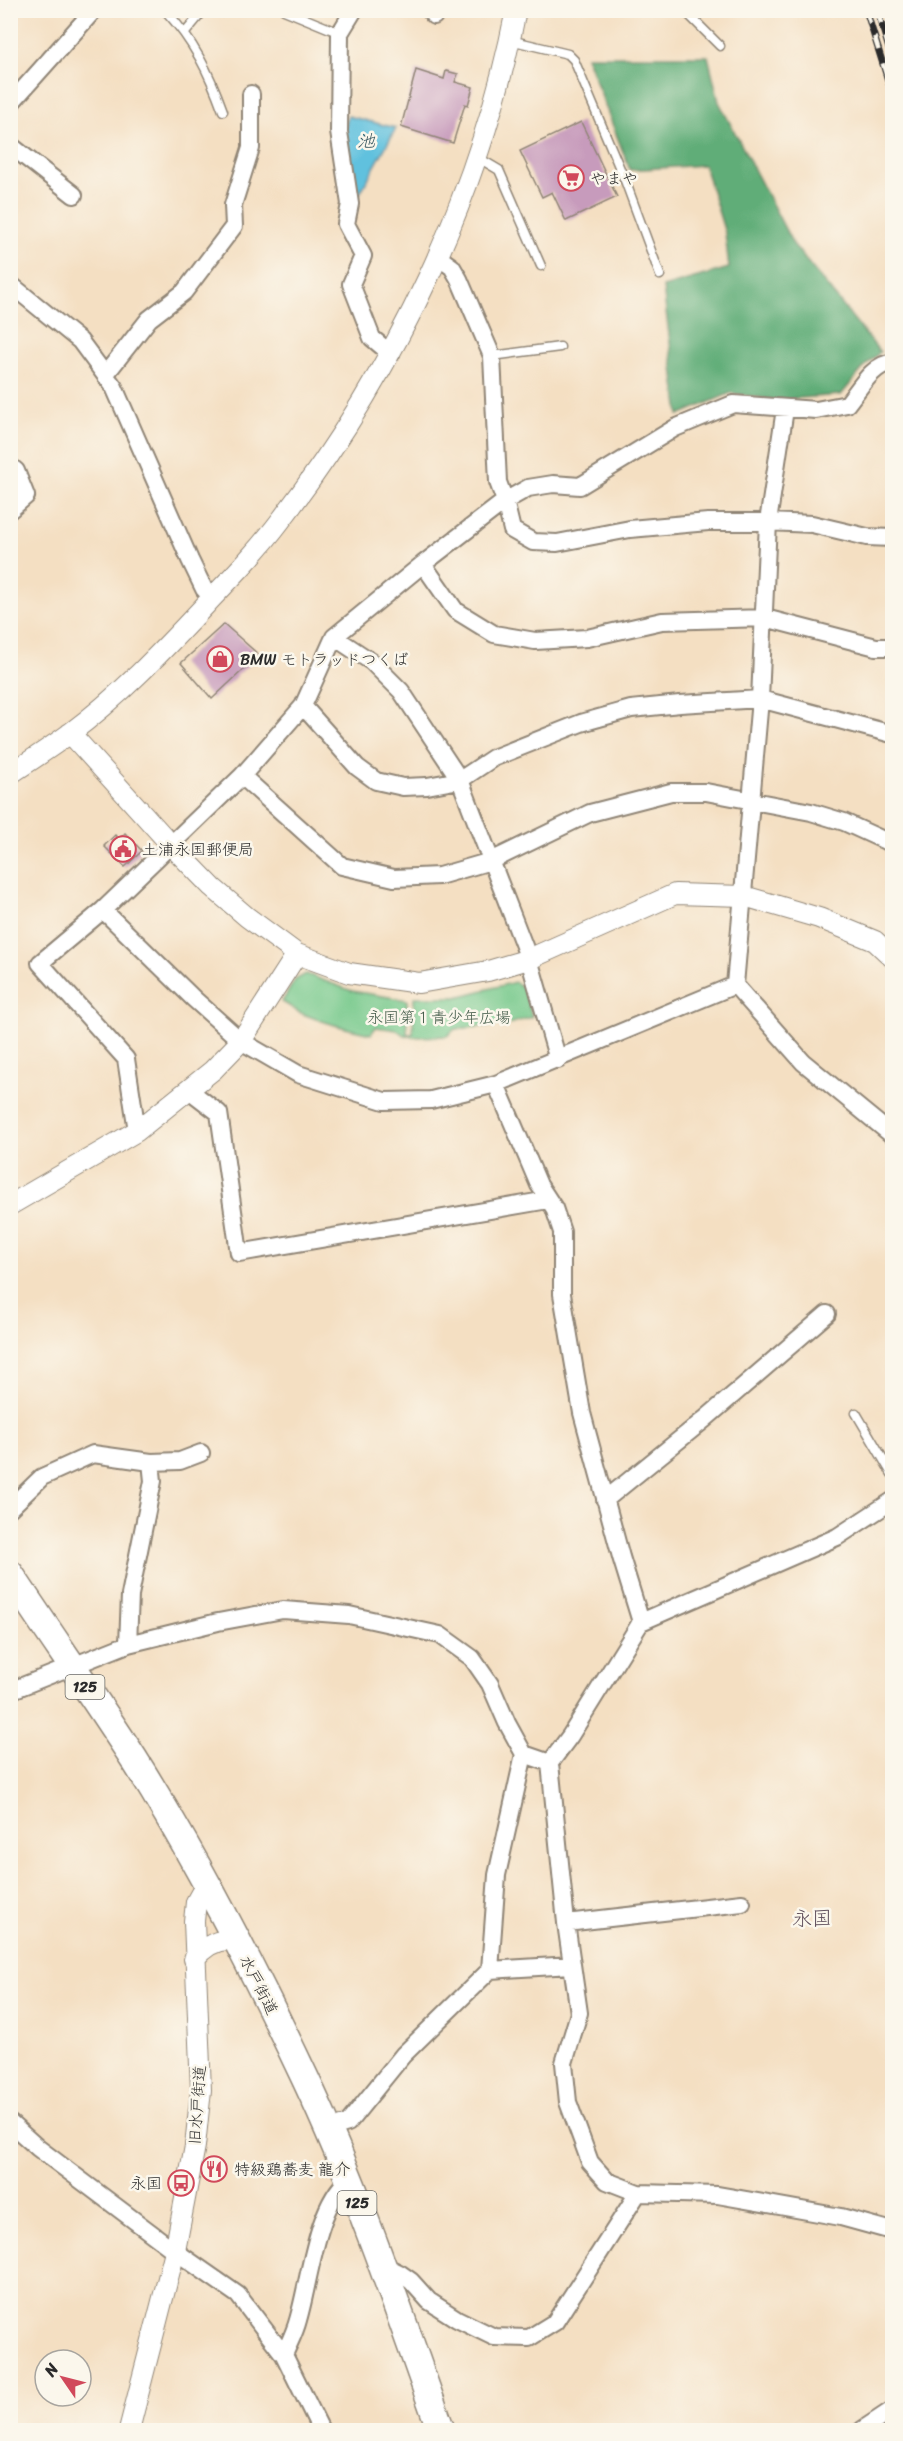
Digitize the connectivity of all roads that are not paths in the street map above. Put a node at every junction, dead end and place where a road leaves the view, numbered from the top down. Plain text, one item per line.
1 (94, 10) edge
2 (165, 10) edge
3 (204, 10) edge
4 (284, 10) edge
5 (354, 10) edge
6 (430, 10) edge
7 (438, 10) edge
8 (516, 10) edge
9 (684, 10) edge
10 (185, 33) junction
11 (340, 33) junction
12 (510, 40) junction
13 (720, 46) dead end
14 (251, 94) dead end
15 (10, 104) edge
16 (224, 111) dead end
17 (10, 146) edge
18 (477, 157) junction
19 (74, 195) dead end
20 (438, 257) junction
21 (541, 266) dead end
22 (660, 275) dead end
23 (10, 284) edge
24 (560, 347) dead end
25 (391, 354) junction
26 (492, 356) junction
27 (892, 363) edge
28 (105, 375) junction
29 (785, 409) junction
30 (10, 466) edge
31 (505, 501) junction
32 (10, 510) edge
33 (768, 522) junction
34 (892, 538) edge
35 (423, 564) junction
36 (212, 598) junction
37 (765, 618) junction
38 (334, 638) junction
39 (892, 647) edge
40 (760, 699) junction
41 (303, 706) junction
42 (70, 733) junction
43 (892, 734) edge
44 (10, 774) edge
45 (242, 776) junction
46 (460, 780) junction
47 (752, 802) junction
48 (892, 844) edge
49 (172, 846) junction
50 (491, 861) junction
51 (744, 896) junction
52 (104, 910) junction
53 (297, 954) junction
54 (892, 957) edge
55 (529, 958) junction
56 (735, 985) junction
57 (241, 1041) junction
58 (558, 1060) junction
59 (495, 1084) junction
60 (189, 1090) junction
61 (137, 1131) junction
62 (892, 1135) edge
63 (548, 1200) junction
64 (10, 1205) edge
65 (827, 1314) dead end
66 (856, 1413) dead end
67 (201, 1453) dead end
68 (151, 1462) junction
69 (892, 1474) edge
70 (605, 1500) junction
71 (892, 1502) edge
72 (10, 1508) edge
73 (10, 1574) edge
74 (641, 1622) junction
75 (128, 1644) junction
76 (71, 1666) junction
77 (10, 1691) edge
78 (524, 1755) junction
79 (550, 1763) junction
80 (206, 1884) junction
81 (742, 1903) dead end
82 (566, 1923) junction
83 (236, 1941) junction
84 (194, 1959) junction
85 (572, 1965) junction
86 (490, 1970) junction
87 (10, 2123) edge
88 (327, 2128) junction
89 (348, 2180) junction
90 (638, 2193) junction
91 (892, 2231) edge
92 (175, 2251) junction
93 (384, 2272) junction
94 (284, 2355) junction
95 (892, 2410) edge
96 (129, 2430) edge
97 (321, 2430) edge
98 (441, 2430) edge
99 (862, 2430) edge

1 - 15 street
2 - 10 lane
3 - 10 lane
4 - 11 lane
5 - 11 street
6 - 7 street
8 - 12 street
9 - 13 lane
10 - 16 lane
11 - 25 street
12 - 18 street
12 - 22 lane
14 - 28 street
17 - 19 street
18 - 20 street
18 - 21 lane
20 - 25 street
20 - 26 street
23 - 28 street
24 - 26 lane
25 - 36 street
26 - 31 street
27 - 29 street
28 - 36 street
29 - 31 street
29 - 33 street
30 - 32 street
31 - 33 street
31 - 35 street
33 - 34 street
33 - 37 street
35 - 37 street
35 - 38 street
36 - 42 street
37 - 39 street
37 - 40 street
38 - 41 street
38 - 46 street
40 - 43 street
40 - 46 street
40 - 47 street
41 - 45 street
41 - 46 street
42 - 44 street
42 - 49 street
45 - 49 street
45 - 50 street
46 - 50 street
47 - 48 street
47 - 50 street
47 - 51 street
49 - 52 street
49 - 53 street
50 - 55 street
51 - 54 street
51 - 55 street
51 - 56 street
52 - 57 street
52 - 61 street
53 - 55 street
53 - 57 street
55 - 58 street
56 - 58 street
56 - 62 street
57 - 59 street
57 - 60 street
58 - 59 street
59 - 63 street
60 - 61 street
60 - 63 street
61 - 64 street
63 - 70 street
65 - 70 street
66 - 69 lane
67 - 68 street
68 - 72 street
68 - 75 street
70 - 74 street
71 - 74 street
73 - 76 highway, 水戸街道 / 125
74 - 79 street
75 - 76 street
75 - 78 street
76 - 77 street
76 - 80 highway, 水戸街道 / 125
78 - 79 street
78 - 86 street
79 - 82 street
80 - 83 highway, 水戸街道 / 125
80 - 84 street, 旧水戸街道
81 - 82 street
82 - 85 street
83 - 84 street
83 - 88 highway, 水戸街道 / 125
84 - 92 street, 旧水戸街道
85 - 86 street
85 - 90 street
86 - 88 street
87 - 92 street
88 - 89 highway, 水戸街道 / 125
89 - 93 highway, 水戸街道 / 125
89 - 94 street
90 - 91 street
90 - 93 street
92 - 94 street
92 - 96 street, 旧水戸街道
93 - 98 highway, 水戸街道 / 125
94 - 97 street
95 - 99 street

